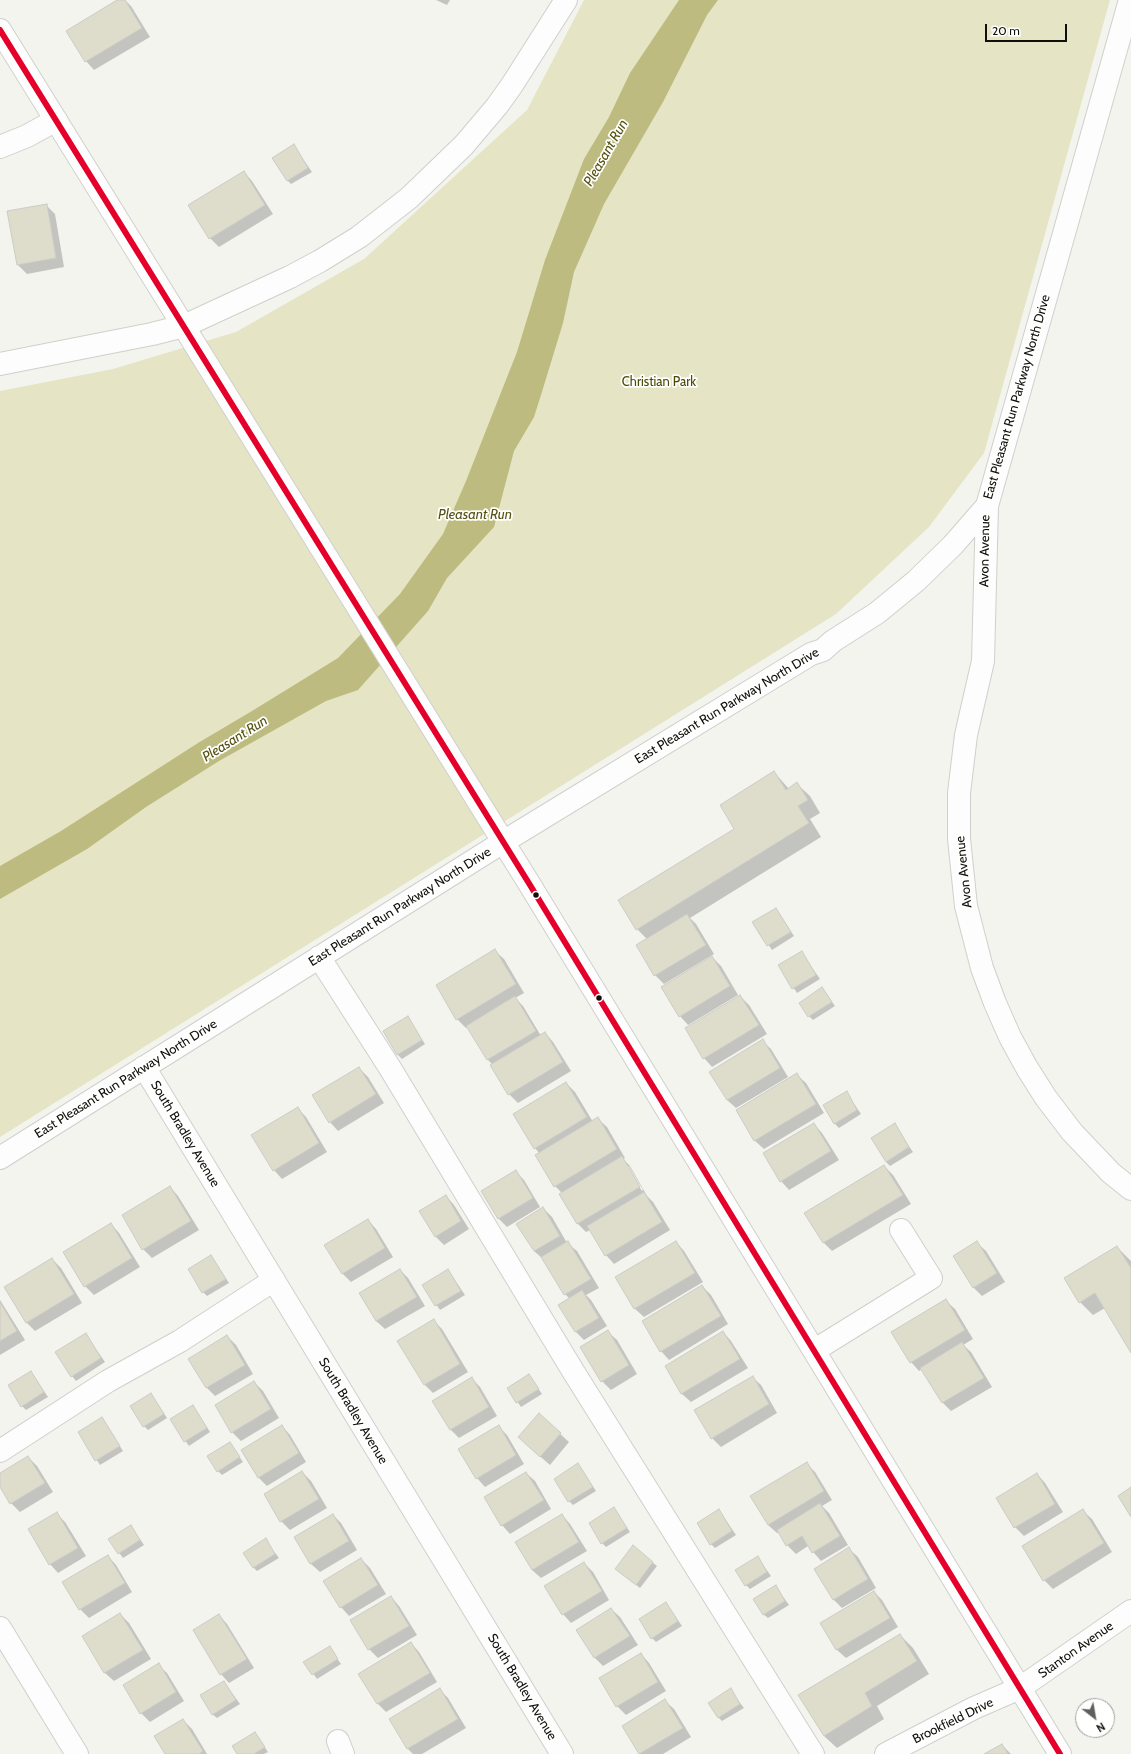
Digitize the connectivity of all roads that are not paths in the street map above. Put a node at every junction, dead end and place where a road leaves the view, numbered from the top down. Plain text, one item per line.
1 (566, 0) edge
2 (1130, 0) edge
3 (0, 30) edge
4 (56, 120) junction
5 (0, 147) edge
6 (184, 326) junction
7 (0, 364) edge
8 (987, 506) junction
9 (503, 842) junction
10 (319, 957) junction
11 (144, 1067) junction
12 (0, 1158) edge
13 (1131, 1189) edge
14 (901, 1230) dead end
15 (274, 1280) junction
16 (815, 1350) junction
17 (0, 1451) edge
18 (1131, 1611) edge
19 (0, 1628) edge
20 (1020, 1688) junction
21 (77, 1754) edge
22 (562, 1754) edge
23 (813, 1754) edge
24 (886, 1754) edge
25 (1060, 1754) edge

1 - 6 street
2 - 8 street, East Pleasant Run Parkway North Drive
3 - 4 street
4 - 5 street
4 - 6 street
6 - 7 street
6 - 9 street
8 - 9 street, East Pleasant Run Parkway North Drive
8 - 13 street, Avon Avenue
9 - 10 street, East Pleasant Run Parkway North Drive
9 - 16 street
10 - 11 street, East Pleasant Run Parkway North Drive
10 - 23 street
11 - 12 street, East Pleasant Run Parkway North Drive
11 - 15 street, South Bradley Avenue
14 - 16 street
15 - 17 street
15 - 22 street, South Bradley Avenue
16 - 20 street
18 - 20 street, Stanton Avenue
19 - 21 street
20 - 24 street, Brookfield Drive
20 - 25 street

